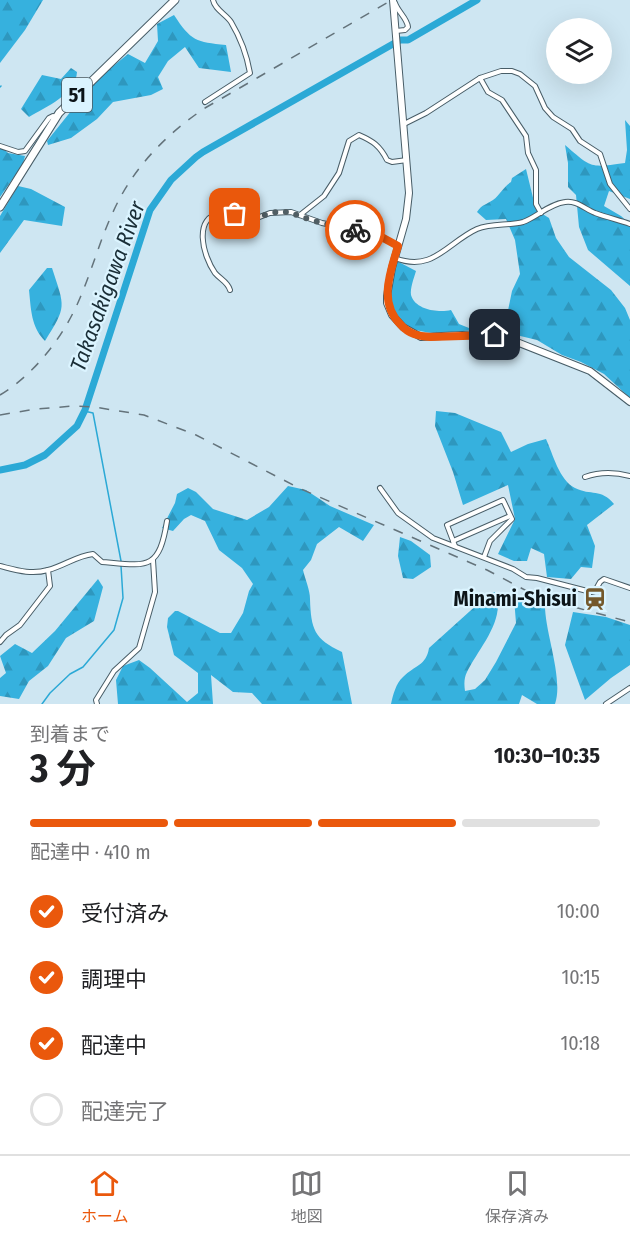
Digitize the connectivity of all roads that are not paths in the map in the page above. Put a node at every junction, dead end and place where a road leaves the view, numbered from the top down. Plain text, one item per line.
1 (175, 0) edge
2 (213, 0) edge
3 (394, 1) edge
4 (396, 31) junction
5 (480, 78) junction
6 (205, 102) dead end
7 (56, 117) junction
8 (404, 124) junction
9 (0, 146) edge
10 (408, 160) junction
11 (0, 207) edge
12 (630, 208) edge
13 (541, 213) junction
14 (300, 214) junction
15 (630, 224) edge
16 (398, 246) junction
17 (394, 258) junction
18 (230, 290) dead end
19 (630, 402) edge
20 (630, 476) edge
21 (585, 477) dead end
22 (380, 488) dead end
23 (510, 516) junction
24 (167, 521) dead end
25 (454, 543) junction
26 (484, 557) junction
27 (153, 560) junction
28 (0, 566) edge
29 (48, 570) junction
30 (630, 588) edge
31 (0, 642) edge
32 (630, 688) edge
33 (97, 704) edge
34 (606, 704) edge

1 - 7 highway, 51
2 - 6 street
3 - 4 main road
3 - 4 street
4 - 8 main road
5 - 8 street
5 - 12 street
5 - 13 street
7 - 9 street
7 - 11 highway, 51
8 - 10 main road
10 - 14 street
10 - 16 main road
13 - 15 street
13 - 17 street
14 - 16 street
14 - 18 street
16 - 17 main road
17 - 19 main road
20 - 21 street
22 - 25 street
23 - 25 street
23 - 25 street
23 - 26 street
24 - 27 street
25 - 26 street
26 - 30 street
27 - 29 street
27 - 33 street
28 - 29 street
29 - 31 street
32 - 34 street

